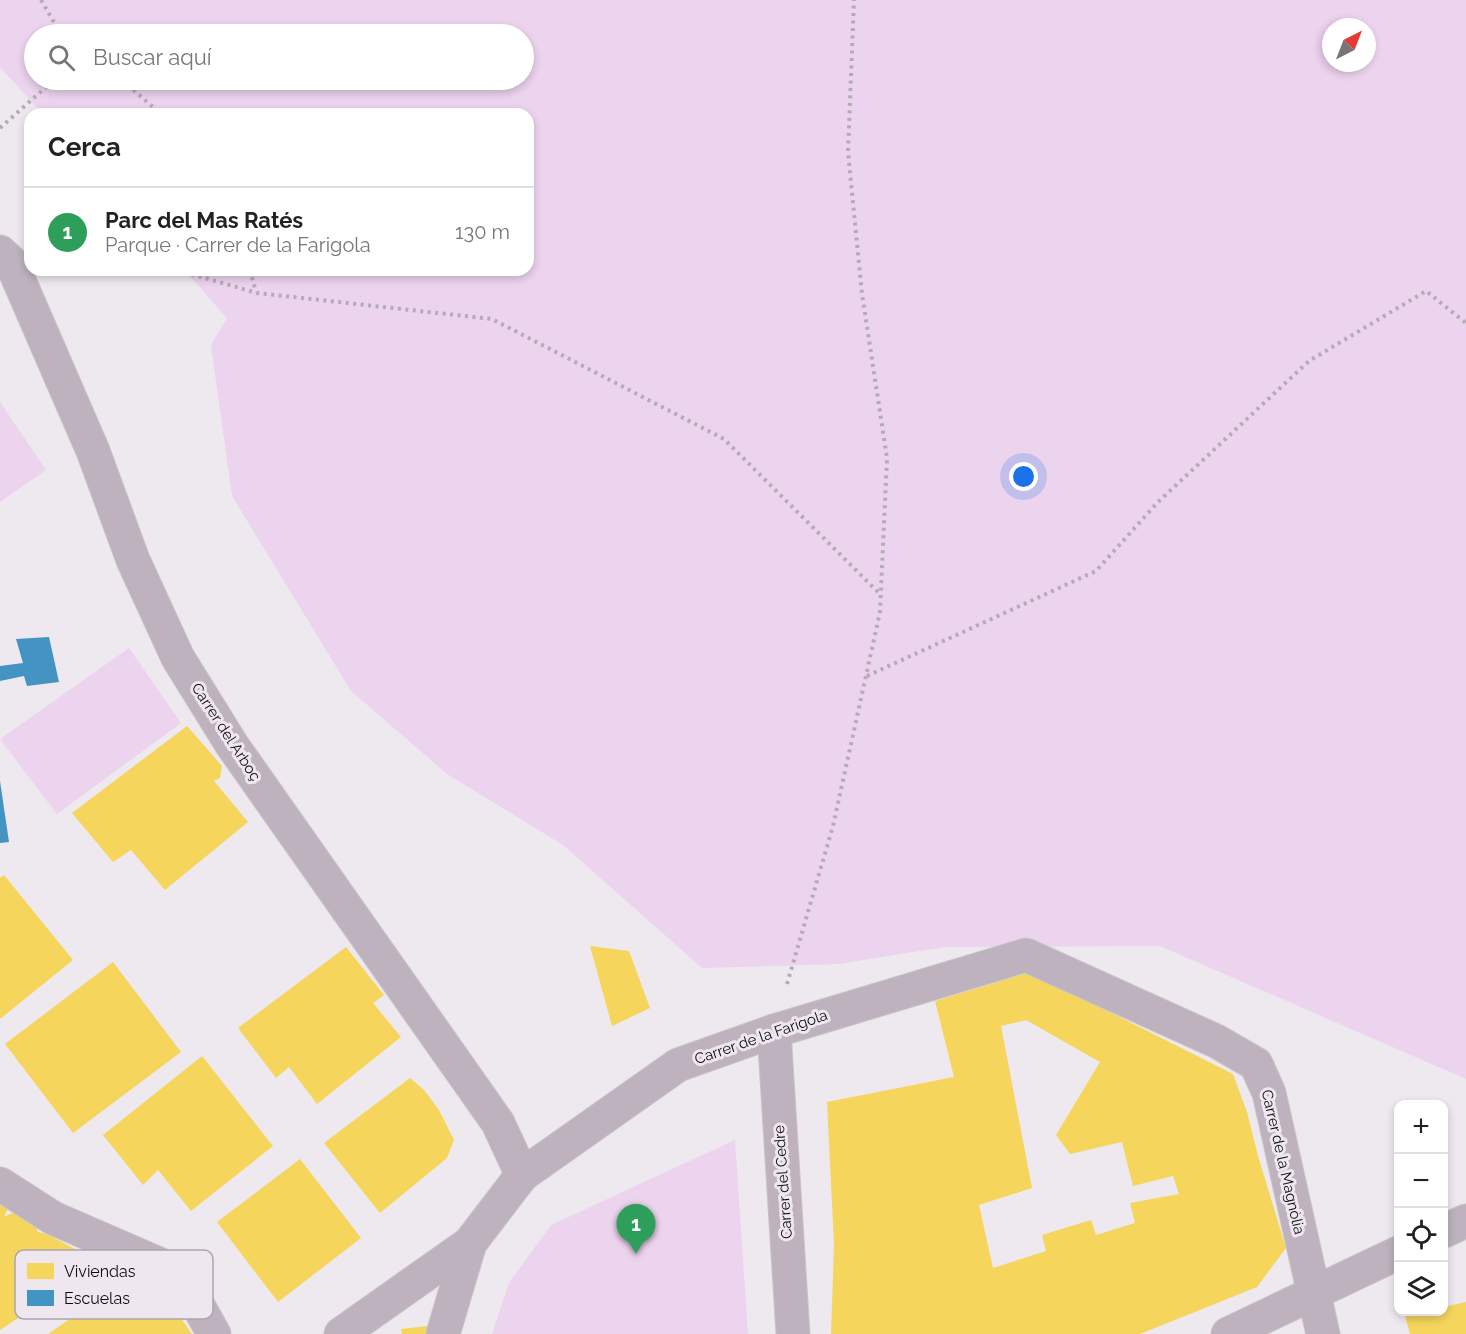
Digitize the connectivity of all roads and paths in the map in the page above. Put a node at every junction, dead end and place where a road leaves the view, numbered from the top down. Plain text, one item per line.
1 (41, 0) edge
2 (854, 0) edge
3 (55, 24) edge
4 (43, 90) edge
5 (133, 90) edge
6 (154, 108) edge
7 (0, 129) edge
8 (0, 252) edge
9 (198, 276) edge
10 (252, 276) edge
11 (256, 293) junction
12 (1466, 323) edge
13 (881, 595) junction
14 (866, 676) junction
15 (1026, 955) joint
16 (774, 1031) junction
17 (522, 1175) junction
18 (0, 1184) edge
19 (1466, 1221) edge
20 (1448, 1230) edge
21 (470, 1243) junction
22 (127, 1250) edge
23 (1394, 1255) edge
24 (1313, 1295) junction
25 (206, 1319) edge
26 (214, 1334) edge
27 (341, 1334) edge
28 (443, 1334) edge
29 (793, 1334) edge
30 (1228, 1334) edge
31 (1323, 1334) edge

1 - 3 path
2 - 13 path
4 - 7 path
5 - 6 path
8 - 17 street, Carrer del Arboç
9 - 11 path
10 - 11 path
11 - 13 path
12 - 14 path
13 - 14 path
14 - 16 path
15 - 16 street, Carrer de la Farigola
15 - 24 street, Carrer de la Magnòlia
16 - 17 street, Carrer de la Farigola
16 - 29 street, Carrer del Cedre
17 - 21 street, Carrer de la Farigola
18 - 22 street
19 - 20 street
21 - 27 street
21 - 28 street
23 - 24 street
24 - 30 street
24 - 31 street, Carrer de la Magnòlia
25 - 26 street

